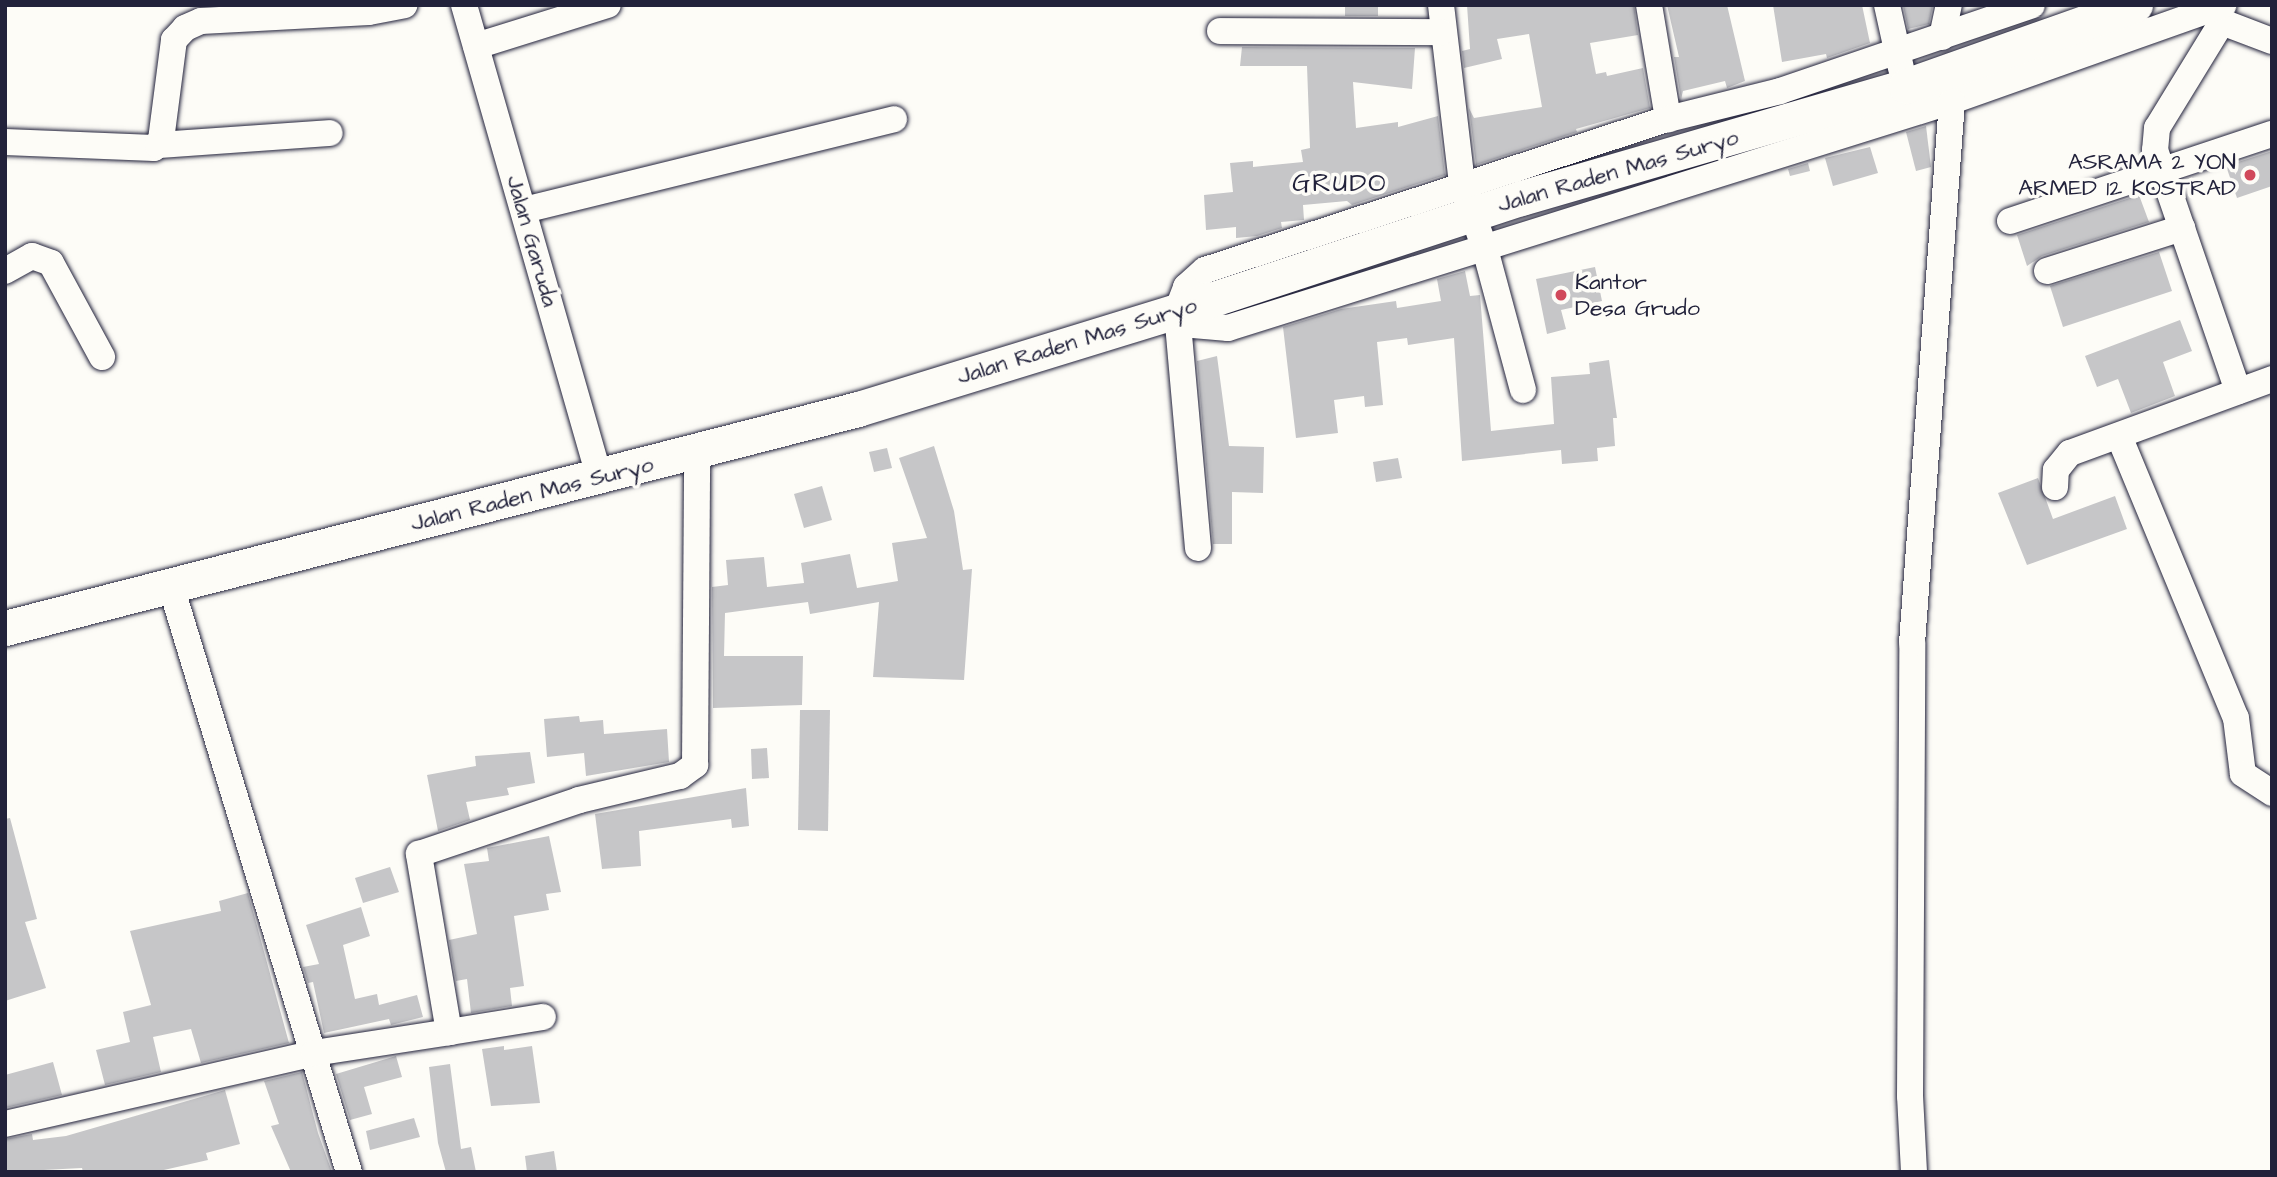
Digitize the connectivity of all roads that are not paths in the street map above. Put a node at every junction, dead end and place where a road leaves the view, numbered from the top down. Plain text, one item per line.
1 (404, 5) edge
2 (464, 5) edge
3 (608, 5) edge
4 (1649, 5) edge
5 (1886, 5) edge
6 (1949, 5) edge
7 (2032, 5) edge
8 (2135, 5) edge
9 (2218, 10) edge
10 (1441, 18) edge
11 (1220, 31) dead end
12 (1942, 37) junction
13 (2272, 41) edge
14 (476, 46) junction
15 (1896, 52) junction
16 (1906, 86) junction
17 (1952, 101) junction
18 (894, 119) dead end
19 (1668, 119) junction
20 (330, 132) dead end
21 (2272, 134) edge
22 (5, 142) edge
23 (158, 145) junction
24 (2162, 172) junction
25 (1468, 199) junction
26 (524, 210) junction
27 (2010, 221) dead end
28 (2182, 228) junction
29 (1485, 249) junction
30 (5, 271) edge
31 (2047, 271) dead end
32 (1177, 311) junction
33 (102, 357) dead end
34 (2272, 379) edge
35 (1523, 390) dead end
36 (2238, 391) junction
37 (2119, 436) junction
38 (697, 454) junction
39 (599, 477) junction
40 (2055, 487) dead end
41 (1198, 548) dead end
42 (170, 583) junction
43 (5, 628) edge
44 (2272, 793) edge
45 (543, 1017) dead end
46 (449, 1032) junction
47 (314, 1053) junction
48 (5, 1124) edge
49 (349, 1172) edge
50 (1914, 1172) edge

1 - 23 street
2 - 14 street, Jalan Garuda
3 - 14 street
4 - 19 street
5 - 15 street
6 - 12 street
7 - 12 street
8 - 16 main road, Jalan Raden Mas Suryo
9 - 13 street
9 - 17 street
9 - 24 street
10 - 11 street
10 - 25 street
12 - 15 street
14 - 26 street, Jalan Garuda
15 - 16 street
15 - 19 street
16 - 25 main road, Jalan Raden Mas Suryo
17 - 29 street
17 - 50 street
18 - 26 street
19 - 25 street
20 - 23 street
21 - 24 street
22 - 23 street
24 - 27 street
24 - 28 street
25 - 29 street
25 - 32 main road, Jalan Raden Mas Suryo
26 - 39 street, Jalan Garuda
28 - 31 street
28 - 36 street
29 - 32 street
29 - 35 street
30 - 33 street
32 - 38 main road, Jalan Raden Mas Suryo
32 - 41 street
34 - 36 street
36 - 37 street
37 - 40 street
37 - 44 street
38 - 39 main road, Jalan Raden Mas Suryo
38 - 46 street
39 - 42 main road, Jalan Raden Mas Suryo
42 - 43 main road, Jalan Raden Mas Suryo
42 - 47 street
45 - 46 street
46 - 47 street
47 - 48 street
47 - 49 street

